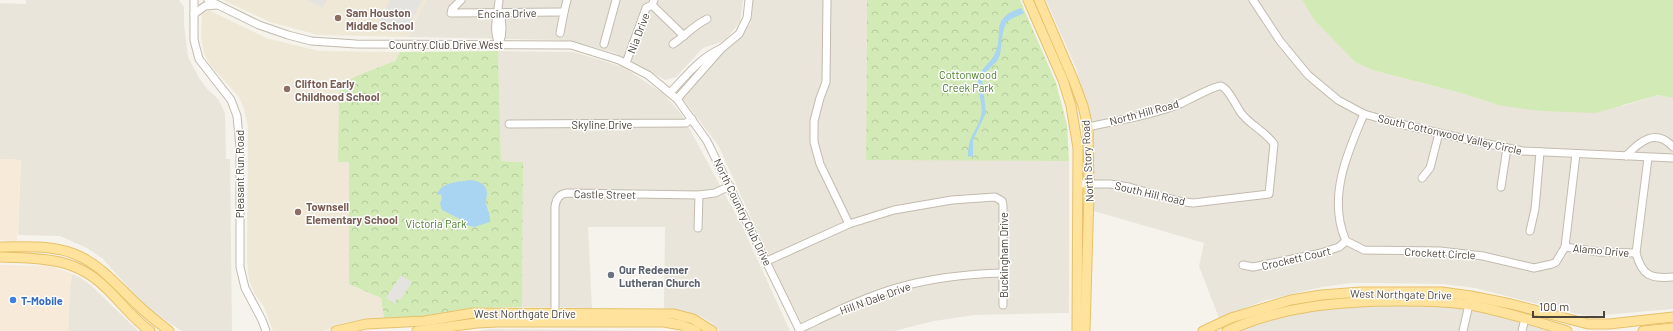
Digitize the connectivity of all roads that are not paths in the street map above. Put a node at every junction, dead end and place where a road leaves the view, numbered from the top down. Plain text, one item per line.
1 (194, 0) edge
2 (208, 0) edge
3 (461, 0) edge
4 (499, 0) edge
5 (567, 0) edge
6 (616, 0) edge
7 (749, 0) edge
8 (827, 0) edge
9 (1028, 0) edge
10 (1039, 0) edge
11 (1253, 0) edge
12 (653, 2) edge
13 (218, 5) junction
14 (498, 12) junction
15 (564, 12) junction
16 (194, 14) junction
17 (707, 18) dead end
18 (560, 33) dead end
19 (684, 36) junction
20 (1057, 41) junction
21 (499, 44) junction
22 (604, 44) dead end
23 (673, 44) dead end
24 (1048, 45) junction
25 (722, 48) junction
26 (626, 63) junction
27 (670, 92) junction
28 (677, 99) junction
29 (1364, 114) junction
30 (692, 119) junction
31 (510, 124) dead end
32 (1088, 127) junction
33 (1439, 133) junction
34 (1673, 147) edge
35 (1508, 148) junction
36 (1540, 152) junction
37 (1576, 154) junction
38 (1626, 156) junction
39 (1648, 158) junction
40 (1673, 158) edge
41 (1422, 178) dead end
42 (1078, 184) junction
43 (1089, 184) junction
44 (730, 186) junction
45 (1501, 187) dead end
46 (1269, 194) joint
47 (699, 195) junction
48 (849, 224) junction
49 (698, 228) dead end
50 (1530, 231) dead end
51 (1346, 241) junction
52 (0, 247) edge
53 (42, 247) junction
54 (1565, 247) junction
55 (1636, 253) junction
56 (0, 257) edge
57 (41, 258) junction
58 (767, 261) junction
59 (90, 262) junction
60 (1243, 265) dead end
61 (84, 272) junction
62 (1002, 273) junction
63 (1673, 276) edge
64 (126, 294) junction
65 (1470, 300) junction
66 (119, 302) junction
67 (1003, 305) dead end
68 (1673, 317) edge
69 (555, 318) junction
70 (653, 318) junction
71 (1525, 318) junction
72 (393, 327) edge
73 (1587, 328) edge
74 (1673, 328) edge
75 (800, 330) edge
76 (150, 331) edge
77 (169, 331) edge
78 (266, 331) edge
79 (336, 331) edge
80 (417, 331) edge
81 (696, 331) edge
82 (712, 331) edge
83 (1076, 331) edge
84 (1085, 331) edge
85 (1202, 331) edge
86 (1227, 331) edge
87 (1463, 331) edge
88 (1522, 331) edge
89 (1567, 331) edge
90 (1643, 331) edge

1 - 16 street, Pleasant Run Road
2 - 13 street, Country Club Drive West
3 - 14 street, Encina Drive
4 - 14 street
5 - 15 street
6 - 22 street
7 - 25 street
8 - 48 street
9 - 24 main road, North Story Road
10 - 20 main road, North Story Road
11 - 29 street, South Cottonwood Valley Circle
12 - 19 street, Nia Drive
12 - 26 street, Nia Drive
13 - 16 street
13 - 21 street, Country Club Drive West
14 - 15 street, Encina Drive
14 - 21 street
15 - 18 street
16 - 78 street, Pleasant Run Road
17 - 19 street
19 - 23 street
20 - 24 main road
20 - 32 main road, North Story Road
21 - 26 street, Country Club Drive West
24 - 42 main road, North Story Road
25 - 27 street
25 - 28 street
26 - 27 street, Country Club Drive West
27 - 28 street, Country Club Drive West
28 - 30 street, North Country Club Drive
29 - 33 street, South Cottonwood Valley Circle
29 - 51 street
30 - 31 street, Skyline Drive
30 - 44 street, North Country Club Drive
32 - 43 main road, North Story Road
32 - 46 street, North Hill Road
33 - 35 street, South Cottonwood Valley Circle
33 - 41 street
34 - 38 street
35 - 36 street, South Cottonwood Valley Circle
35 - 45 street
36 - 37 street, South Cottonwood Valley Circle
36 - 50 street
37 - 38 street, South Cottonwood Valley Circle
37 - 54 street, Crockett Circle
38 - 39 street, South Cottonwood Valley Circle
39 - 40 street, South Cottonwood Valley Circle
39 - 55 street
42 - 43 street, South Hill Road
42 - 83 main road, North Story Road
43 - 46 street, South Hill Road
43 - 84 main road, North Story Road
44 - 47 street, Castle Street
44 - 58 street, North Country Club Drive
47 - 49 street
47 - 69 street, Castle Street
48 - 58 street
48 - 62 street, Buckingham Drive
51 - 54 street, Crockett Circle
51 - 60 street, Crockett Court
52 - 53 main road
53 - 57 main road
53 - 59 main road
54 - 55 street, Alamo Drive
55 - 63 street
56 - 57 main road
57 - 61 main road
58 - 75 street, North Country Club Drive
59 - 61 main road
59 - 64 main road
61 - 66 main road
62 - 67 street, Buckingham Drive
62 - 75 street, Hill N Dale Drive
64 - 66 main road
64 - 77 main road
65 - 71 main road, West Northgate Drive
65 - 73 main road, West Northgate Drive
65 - 85 main road, West Northgate Drive
65 - 86 main road, West Northgate Drive
65 - 87 street
66 - 76 main road
68 - 73 main road, West Northgate Drive
69 - 70 main road, West Northgate Drive
69 - 72 main road, West Northgate Drive
69 - 80 main road, West Northgate Drive
70 - 81 main road, West Northgate Drive
70 - 82 main road, West Northgate Drive
71 - 88 street
71 - 89 main road, West Northgate Drive
72 - 79 main road, West Northgate Drive
74 - 90 main road

